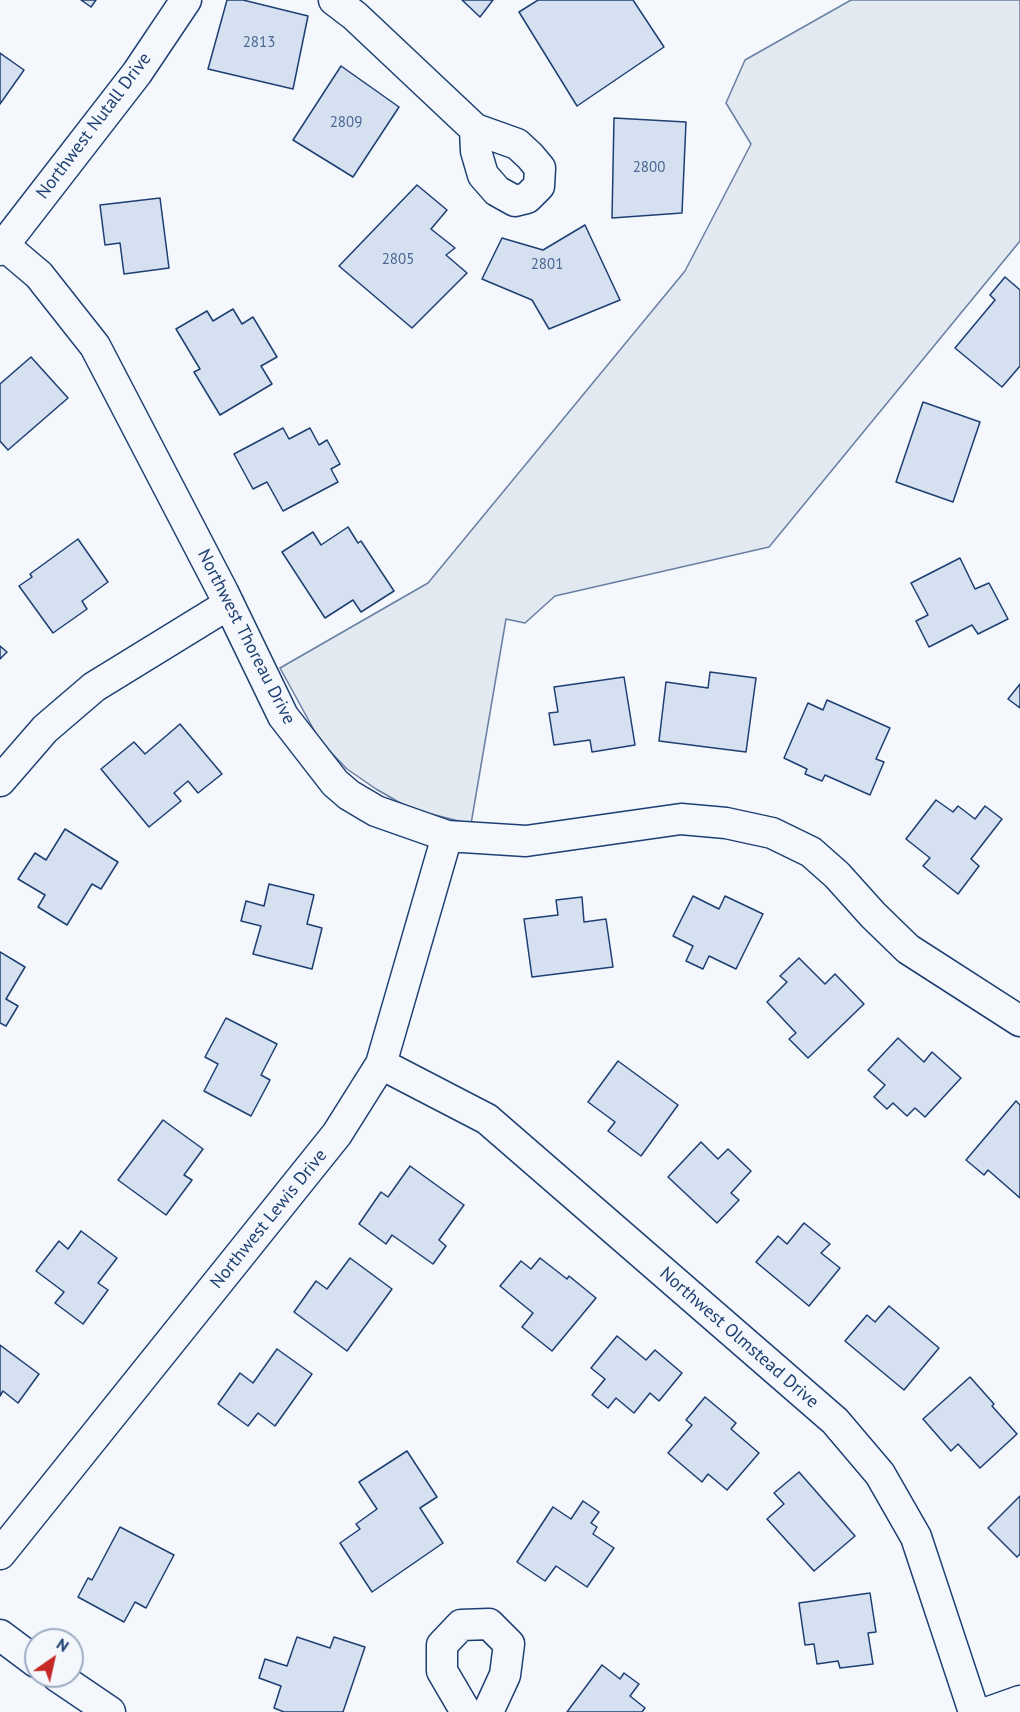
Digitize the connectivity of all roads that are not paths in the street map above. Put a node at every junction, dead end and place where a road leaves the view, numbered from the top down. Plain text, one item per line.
1 (186, 0) edge
2 (334, 0) edge
3 (475, 129) dead end
4 (1, 246) edge
5 (229, 604) junction
6 (0, 780) edge
7 (447, 836) junction
8 (1018, 1016) edge
9 (381, 1064) junction
10 (0, 1554) edge
11 (0, 1635) edge
12 (24, 1653) edge
13 (75, 1688) edge
14 (1020, 1701) edge
15 (110, 1712) edge
16 (466, 1712) edge
17 (488, 1712) edge
18 (974, 1712) edge
19 (989, 1712) edge

1 - 4 street, Northwest Nutall Drive
2 - 3 street
4 - 5 street, Northwest Thoreau Drive
5 - 6 street
5 - 7 street, Northwest Thoreau Drive
7 - 8 street, Northwest Thoreau Drive
7 - 9 street, Northwest Lewis Drive
9 - 10 street, Northwest Lewis Drive
9 - 18 street, Northwest Olmstead Drive
11 - 12 street
13 - 15 street
14 - 19 street
16 - 17 street

